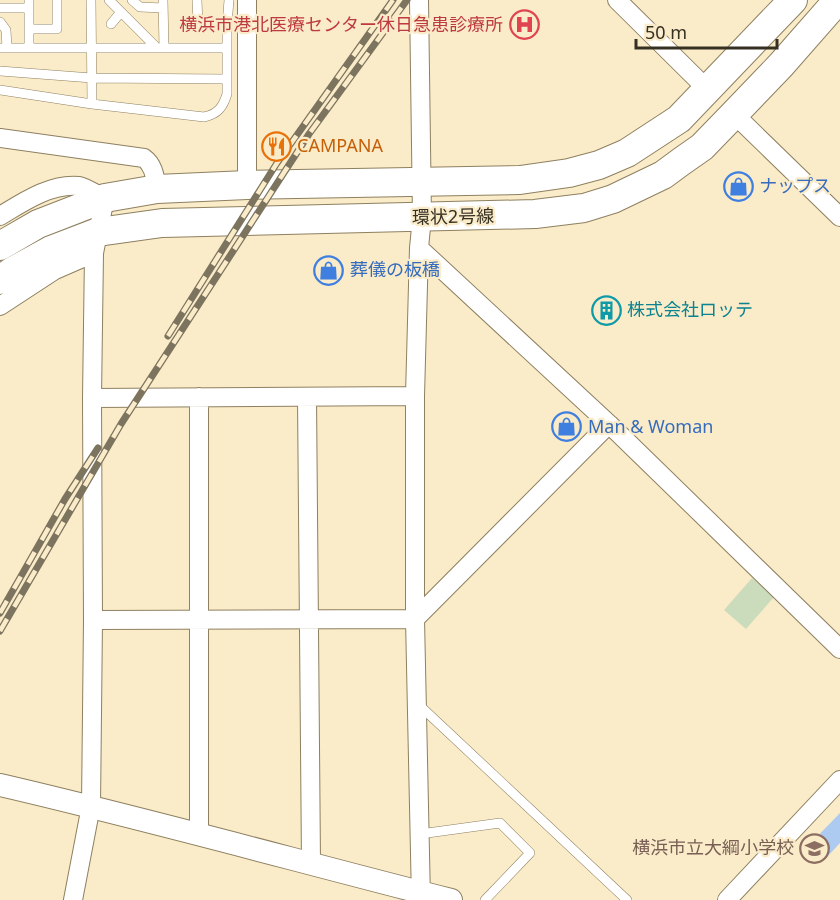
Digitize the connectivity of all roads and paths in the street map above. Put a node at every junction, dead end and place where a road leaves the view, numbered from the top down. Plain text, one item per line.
1 (57, 0) edge
2 (91, 0) edge
3 (109, 0) edge
4 (132, 0) edge
5 (197, 0) edge
6 (229, 0) edge
7 (248, 0) edge
8 (419, 0) edge
9 (617, 0) edge
10 (793, 0) edge
11 (838, 0) edge
12 (29, 4) edge
13 (163, 4) edge
14 (0, 8) edge
15 (122, 12) junction
16 (0, 22) edge
17 (111, 24) dead end
18 (227, 25) junction
19 (29, 29) junction
20 (3, 48) edge
21 (29, 48) junction
22 (92, 48) junction
23 (160, 48) junction
24 (227, 48) junction
25 (0, 71) edge
26 (92, 78) junction
27 (227, 79) junction
28 (707, 89) junction
29 (0, 90) edge
30 (92, 104) junction
31 (734, 114) junction
32 (0, 138) edge
33 (421, 181) junction
34 (247, 185) junction
35 (157, 189) junction
36 (105, 198) junction
37 (0, 216) edge
38 (840, 216) edge
39 (422, 217) junction
40 (96, 243) junction
41 (0, 246) edge
42 (419, 248) junction
43 (0, 280) edge
44 (0, 306) edge
45 (416, 396) junction
46 (199, 397) junction
47 (307, 397) junction
48 (92, 398) junction
49 (609, 423) junction
50 (309, 619) junction
51 (415, 619) junction
52 (93, 620) junction
53 (199, 620) junction
54 (840, 649) edge
55 (417, 702) junction
56 (840, 780) edge
57 (0, 785) edge
58 (91, 806) junction
59 (199, 833) junction
60 (420, 834) junction
61 (310, 863) junction
62 (421, 896) edge
63 (73, 900) edge
64 (451, 900) edge
65 (485, 900) edge
66 (627, 900) edge
67 (727, 900) edge

1 - 19 lane
2 - 22 lane
3 - 15 lane
4 - 13 lane
5 - 18 lane
6 - 18 lane
7 - 34 street
8 - 33 street
9 - 28 street
10 - 28 main road, 環状2号線
11 - 31 main road, 環状2号線
12 - 14 lane
12 - 19 lane
13 - 23 lane
15 - 17 lane
15 - 23 lane
16 - 20 lane
18 - 24 lane
19 - 21 lane
20 - 21 lane
21 - 22 lane
22 - 23 lane
22 - 26 lane
23 - 24 lane
24 - 27 lane
25 - 26 lane
26 - 27 lane
26 - 30 lane
27 - 30 lane
28 - 33 main road, 環状2号線
29 - 30 lane
31 - 38 street
31 - 39 main road, 環状2号線
32 - 35 street
33 - 34 main road, 環状2号線
33 - 39 street
34 - 35 main road, 環状2号線
35 - 36 main road, 環状2号線
36 - 37 street
36 - 40 street
36 - 41 main road, 環状2号線
39 - 40 main road, 環状2号線
39 - 42 street
40 - 43 main road, 環状2号線
40 - 44 street
40 - 48 street
42 - 45 street
42 - 49 street
45 - 47 street
45 - 51 street
46 - 47 street
46 - 48 street
46 - 53 street
47 - 50 street
48 - 52 street
49 - 51 street
49 - 54 street
50 - 51 street
50 - 53 street
50 - 61 street
51 - 55 street
52 - 53 street
52 - 58 street
53 - 59 street
55 - 60 street
55 - 66 lane
56 - 67 street
57 - 58 street
58 - 59 street
58 - 63 street
59 - 61 street
60 - 62 street
60 - 65 lane
61 - 62 street
62 - 64 street

